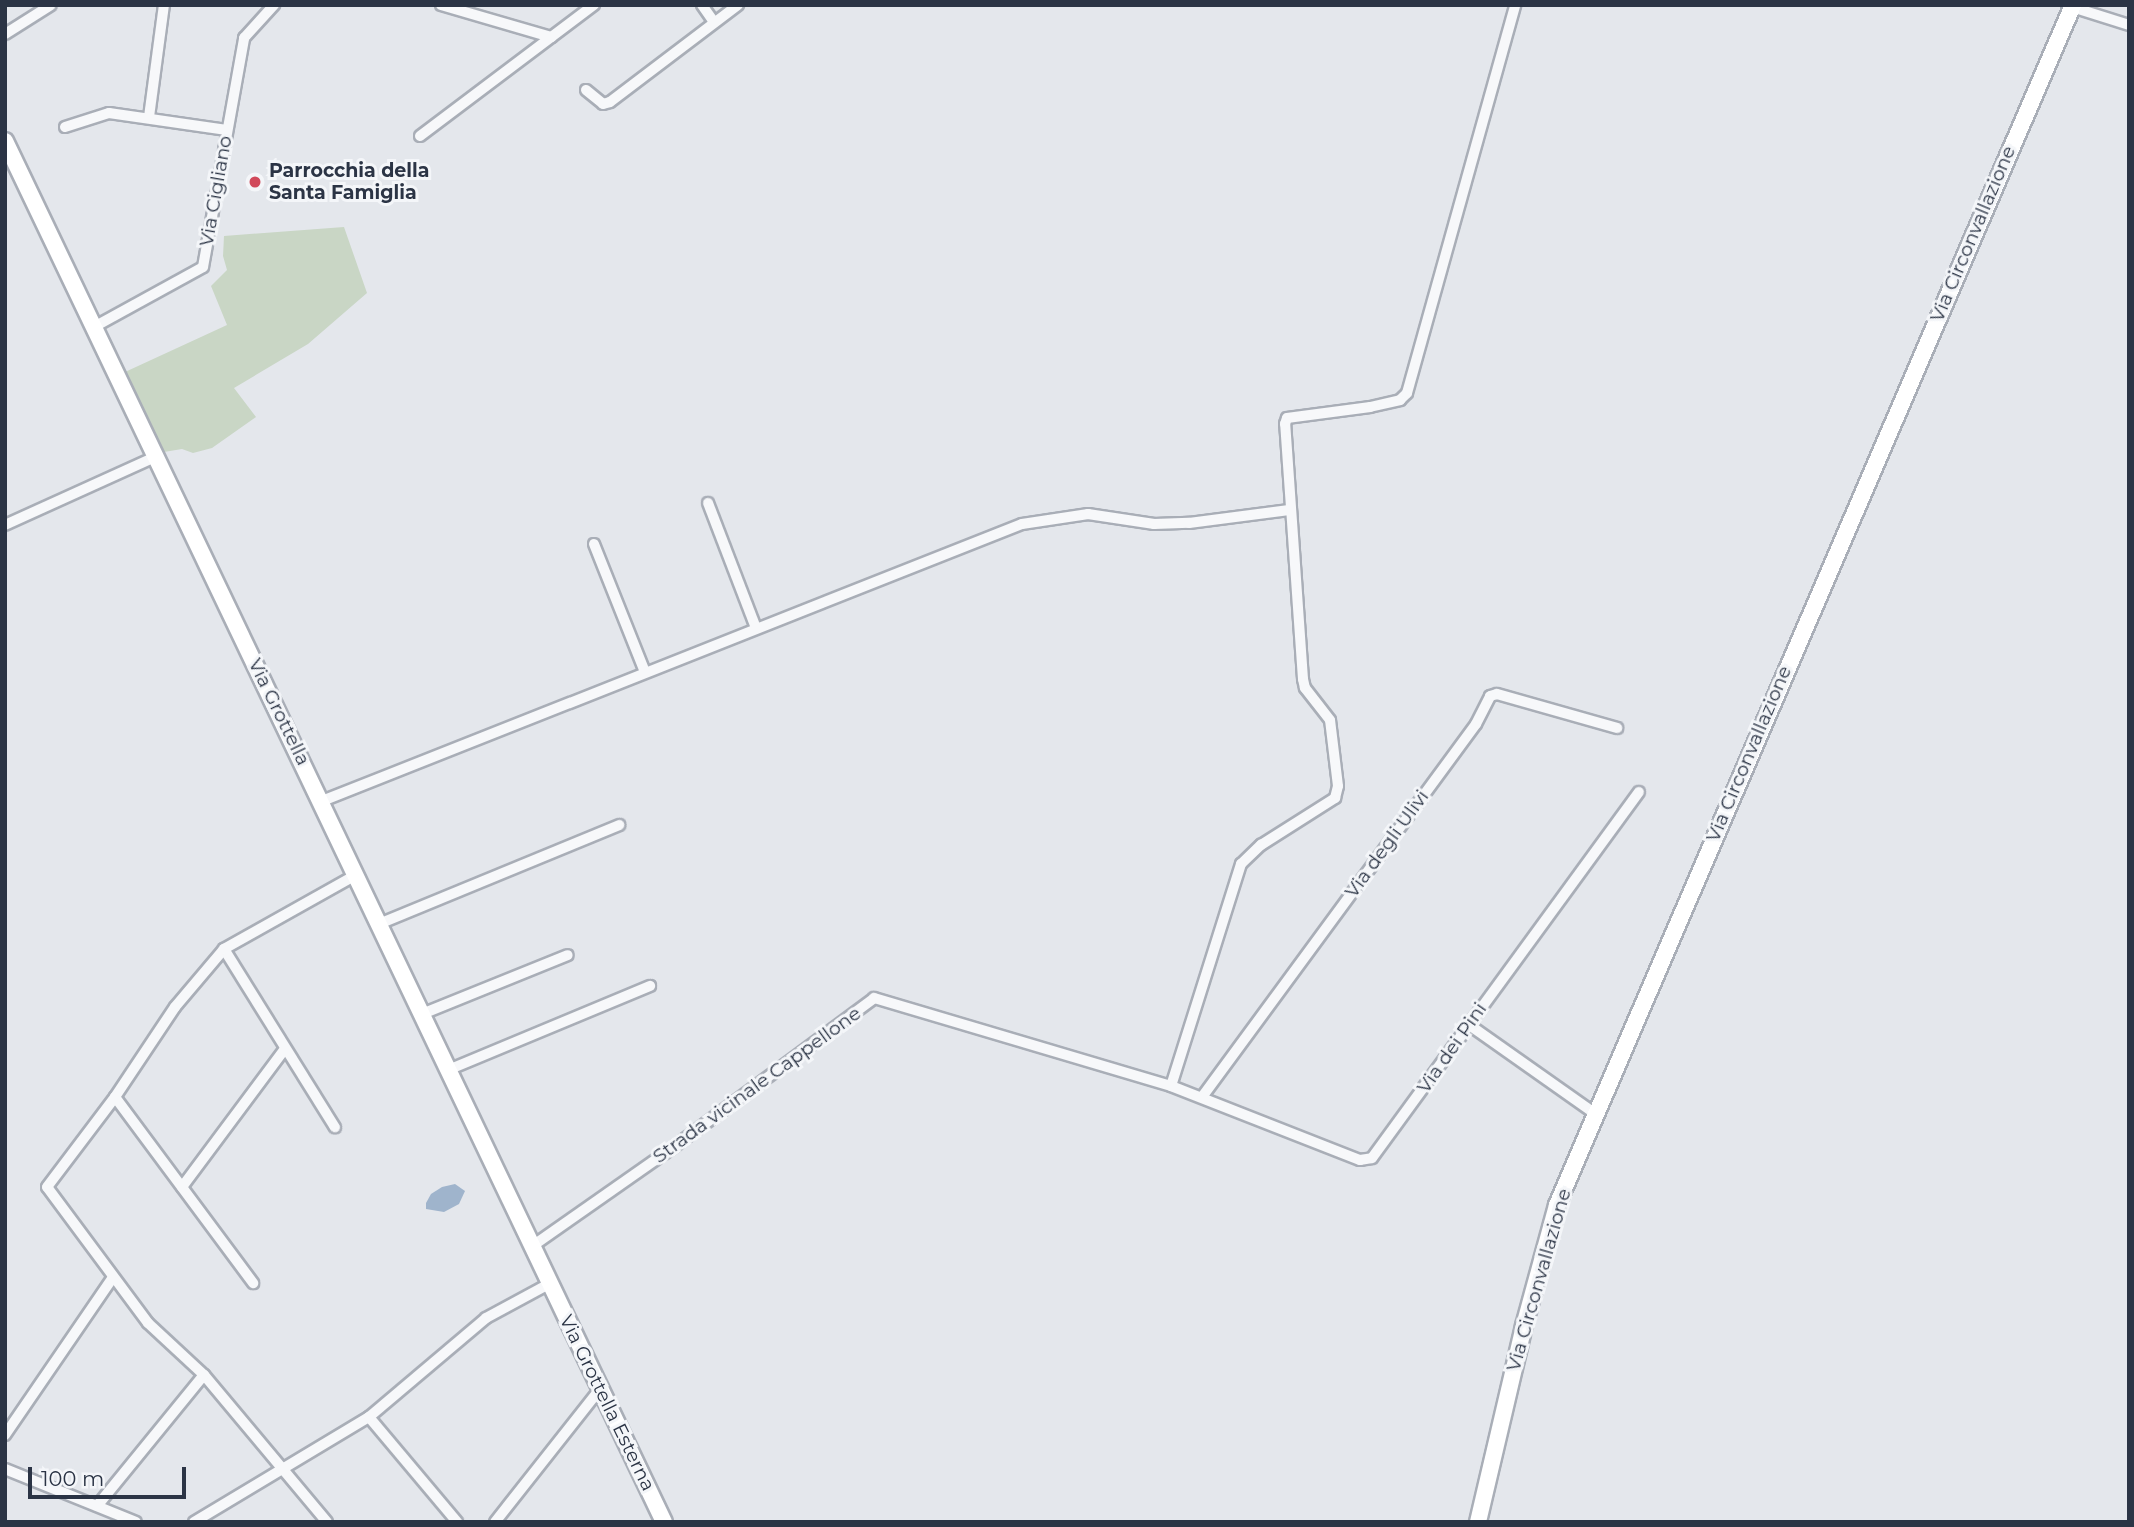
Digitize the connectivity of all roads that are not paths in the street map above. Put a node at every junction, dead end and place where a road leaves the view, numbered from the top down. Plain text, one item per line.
1 (51, 5) edge
2 (164, 5) edge
3 (274, 5) edge
4 (441, 5) edge
5 (593, 5) edge
6 (702, 5) edge
7 (738, 5) edge
8 (1515, 5) edge
9 (2072, 6) edge
10 (715, 22) junction
11 (2129, 25) edge
12 (5, 34) edge
13 (551, 37) junction
14 (586, 90) dead end
15 (149, 117) junction
16 (65, 127) dead end
17 (227, 130) junction
18 (420, 136) dead end
19 (5, 141) edge
20 (94, 327) junction
21 (156, 456) junction
22 (708, 503) dead end
23 (1289, 510) junction
24 (5, 525) edge
25 (594, 544) dead end
26 (756, 628) junction
27 (645, 672) junction
28 (1618, 728) dead end
29 (1639, 792) dead end
30 (322, 801) junction
31 (619, 825) dead end
32 (356, 875) junction
33 (379, 924) junction
34 (224, 950) junction
35 (568, 955) dead end
36 (650, 986) dead end
37 (422, 1014) junction
38 (1468, 1024) junction
39 (285, 1049) junction
40 (448, 1070) junction
41 (1171, 1086) junction
42 (115, 1097) junction
43 (1202, 1097) junction
44 (1594, 1114) junction
45 (335, 1128) dead end
46 (182, 1187) junction
47 (531, 1247) junction
48 (113, 1277) junction
49 (253, 1283) dead end
50 (549, 1284) junction
51 (204, 1375) junction
52 (600, 1389) junction
53 (369, 1416) junction
54 (5, 1435) edge
55 (283, 1468) junction
56 (5, 1469) edge
57 (97, 1506) junction
58 (136, 1522) edge
59 (194, 1522) edge
60 (327, 1522) edge
61 (457, 1522) edge
62 (495, 1522) edge
63 (664, 1522) edge
64 (1478, 1522) edge

1 - 12 street
2 - 15 street
3 - 17 street, Via Cigliano
4 - 13 street
5 - 13 street
6 - 10 street
7 - 10 street
8 - 23 street
9 - 11 street
9 - 44 main road, Via Circonvallazione
10 - 14 street
13 - 18 street
15 - 16 street
15 - 17 street
17 - 20 street, Via Cigliano
19 - 20 main road, Via Grottella
20 - 21 main road, Via Grottella
21 - 24 street
21 - 30 main road, Via Grottella
22 - 26 street
23 - 26 street
23 - 41 street
25 - 27 street
26 - 27 street
27 - 30 street
28 - 43 street, Via degli Ulivi
29 - 38 street, Via dei Pini
30 - 32 main road, Via Grottella
31 - 33 street
32 - 33 main road, Via Grottella
32 - 34 street
33 - 37 main road, Via Grottella
34 - 39 street
34 - 42 street
35 - 37 street
36 - 40 street
37 - 40 main road, Via Grottella
38 - 43 street, Via dei Pini
38 - 44 street
39 - 45 street
39 - 46 street
40 - 47 main road, Via Grottella
41 - 43 street, Strada vicinale Cappellone
41 - 47 street, Strada vicinale Cappellone
42 - 46 street
42 - 48 street
44 - 64 main road, Via Circonvallazione
46 - 49 street
47 - 50 main road, Via Grottella
48 - 51 street
48 - 54 street
50 - 52 main road, Via Grottella Esterna
50 - 53 street
51 - 55 street
51 - 57 street
52 - 62 street
52 - 63 main road, Via Grottella Esterna
53 - 55 street
53 - 61 street
55 - 59 street
55 - 60 street
56 - 57 street
57 - 58 street

